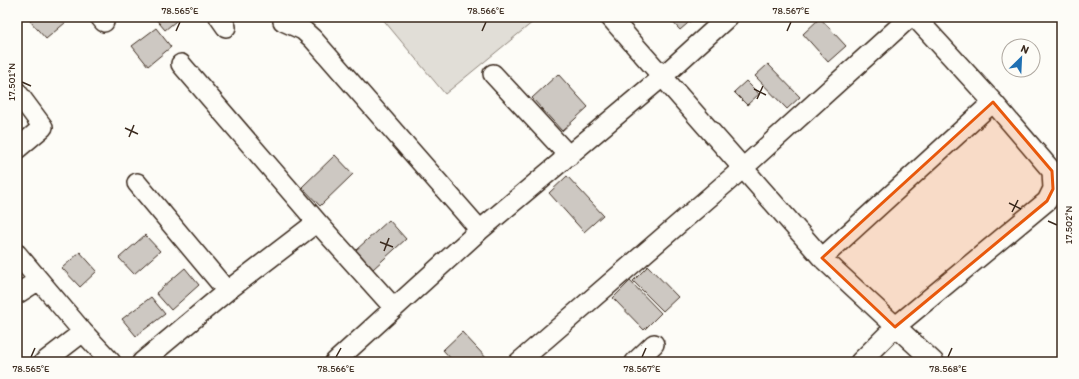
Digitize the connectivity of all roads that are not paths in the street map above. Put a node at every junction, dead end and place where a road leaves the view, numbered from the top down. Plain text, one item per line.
1 (285, 17) edge
2 (610, 17) edge
3 (728, 17) edge
4 (910, 17) edge
5 (915, 17) edge
6 (181, 64) dead end
7 (493, 74) dead end
8 (662, 77) junction
9 (17, 92) edge
10 (993, 102) junction
11 (17, 149) edge
12 (569, 156) junction
13 (742, 169) junction
14 (137, 183) dead end
15 (317, 222) junction
16 (480, 230) junction
17 (17, 254) edge
18 (822, 258) junction
19 (39, 280) junction
20 (227, 291) junction
21 (17, 294) edge
22 (394, 308) junction
23 (895, 327) junction
24 (83, 332) junction
25 (654, 344) dead end
26 (44, 362) edge
27 (111, 362) edge
28 (142, 362) edge
29 (335, 362) edge
30 (519, 362) edge
31 (635, 362) edge
32 (860, 362) edge
33 (934, 362) edge

1 - 16 street
2 - 8 street
3 - 8 street
4 - 13 street
5 - 10 street
6 - 15 street
7 - 12 street
8 - 12 street
8 - 13 street
9 - 11 street
10 - 18 street
10 - 23 street
12 - 16 street
13 - 18 street
13 - 30 street
14 - 20 street
15 - 20 street
15 - 22 street
16 - 22 street
17 - 19 street
18 - 23 street
19 - 21 street
19 - 24 street
20 - 28 street
22 - 29 street
23 - 32 street
23 - 33 street
24 - 26 street
24 - 27 street
25 - 31 street

